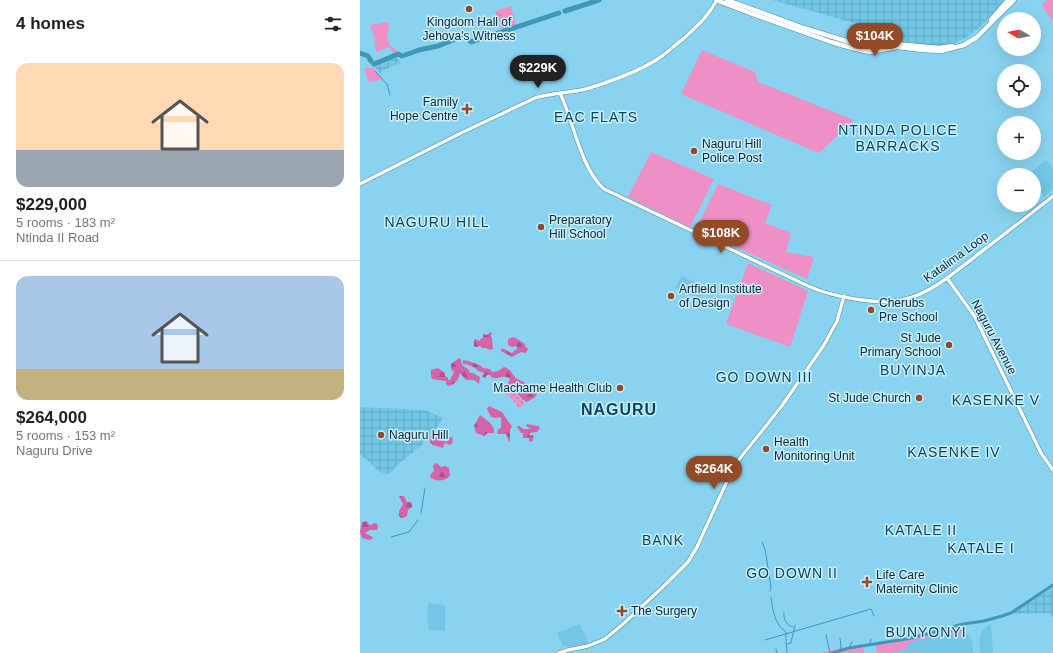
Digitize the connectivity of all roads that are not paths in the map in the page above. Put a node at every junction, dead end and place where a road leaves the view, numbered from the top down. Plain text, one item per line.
1 (716, 0) edge
2 (727, 0) edge
3 (1008, 0) edge
4 (1014, 0) edge
5 (560, 93) junction
6 (360, 184) edge
7 (1053, 196) edge
8 (947, 278) junction
9 (844, 296) junction
10 (1053, 470) edge
11 (559, 653) edge

1 - 4 main road
1 - 5 street
2 - 3 main road
5 - 6 street
5 - 9 street, Katalima Loop
7 - 8 street, Katalima Loop
8 - 9 street, Katalima Loop
8 - 10 street, Naguru Avenue
9 - 11 street

